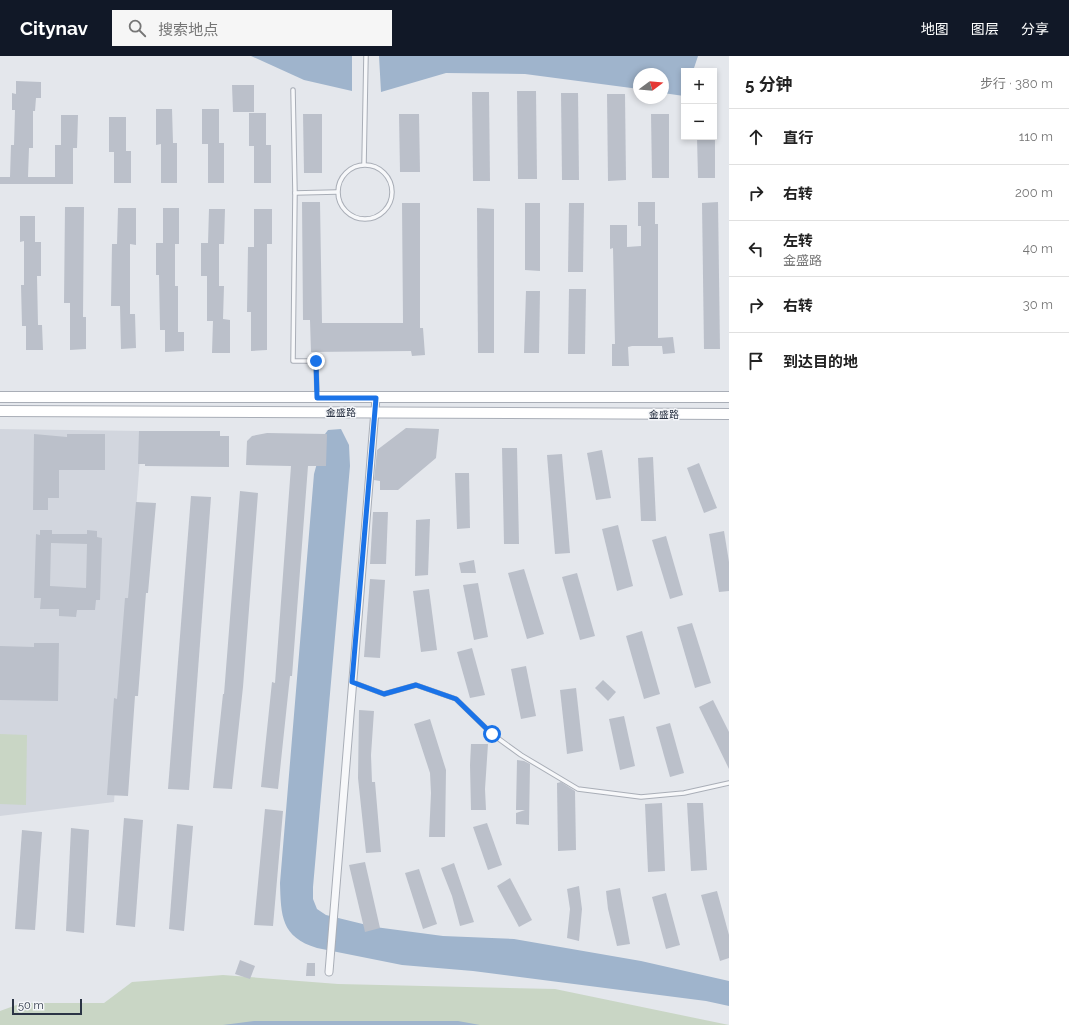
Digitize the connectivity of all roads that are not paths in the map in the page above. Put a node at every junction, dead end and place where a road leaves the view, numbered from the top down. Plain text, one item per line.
1 (366, 56) edge
2 (293, 90) dead end
3 (364, 164) junction
4 (337, 192) junction
5 (295, 193) junction
6 (0, 397) edge
7 (729, 397) edge
8 (317, 398) junction
9 (376, 398) junction
10 (0, 411) edge
11 (374, 412) junction
12 (729, 414) edge
13 (352, 682) junction
14 (729, 783) edge
15 (329, 972) dead end

1 - 3 lane
2 - 5 lane
3 - 4 lane
3 - 4 lane
4 - 5 lane
5 - 8 lane
6 - 8 street, 金盛路
7 - 9 street, 金盛路
8 - 9 street, 金盛路
9 - 11 street
10 - 11 street, 金盛路
11 - 12 street, 金盛路
11 - 13 street
13 - 14 lane
13 - 15 street

